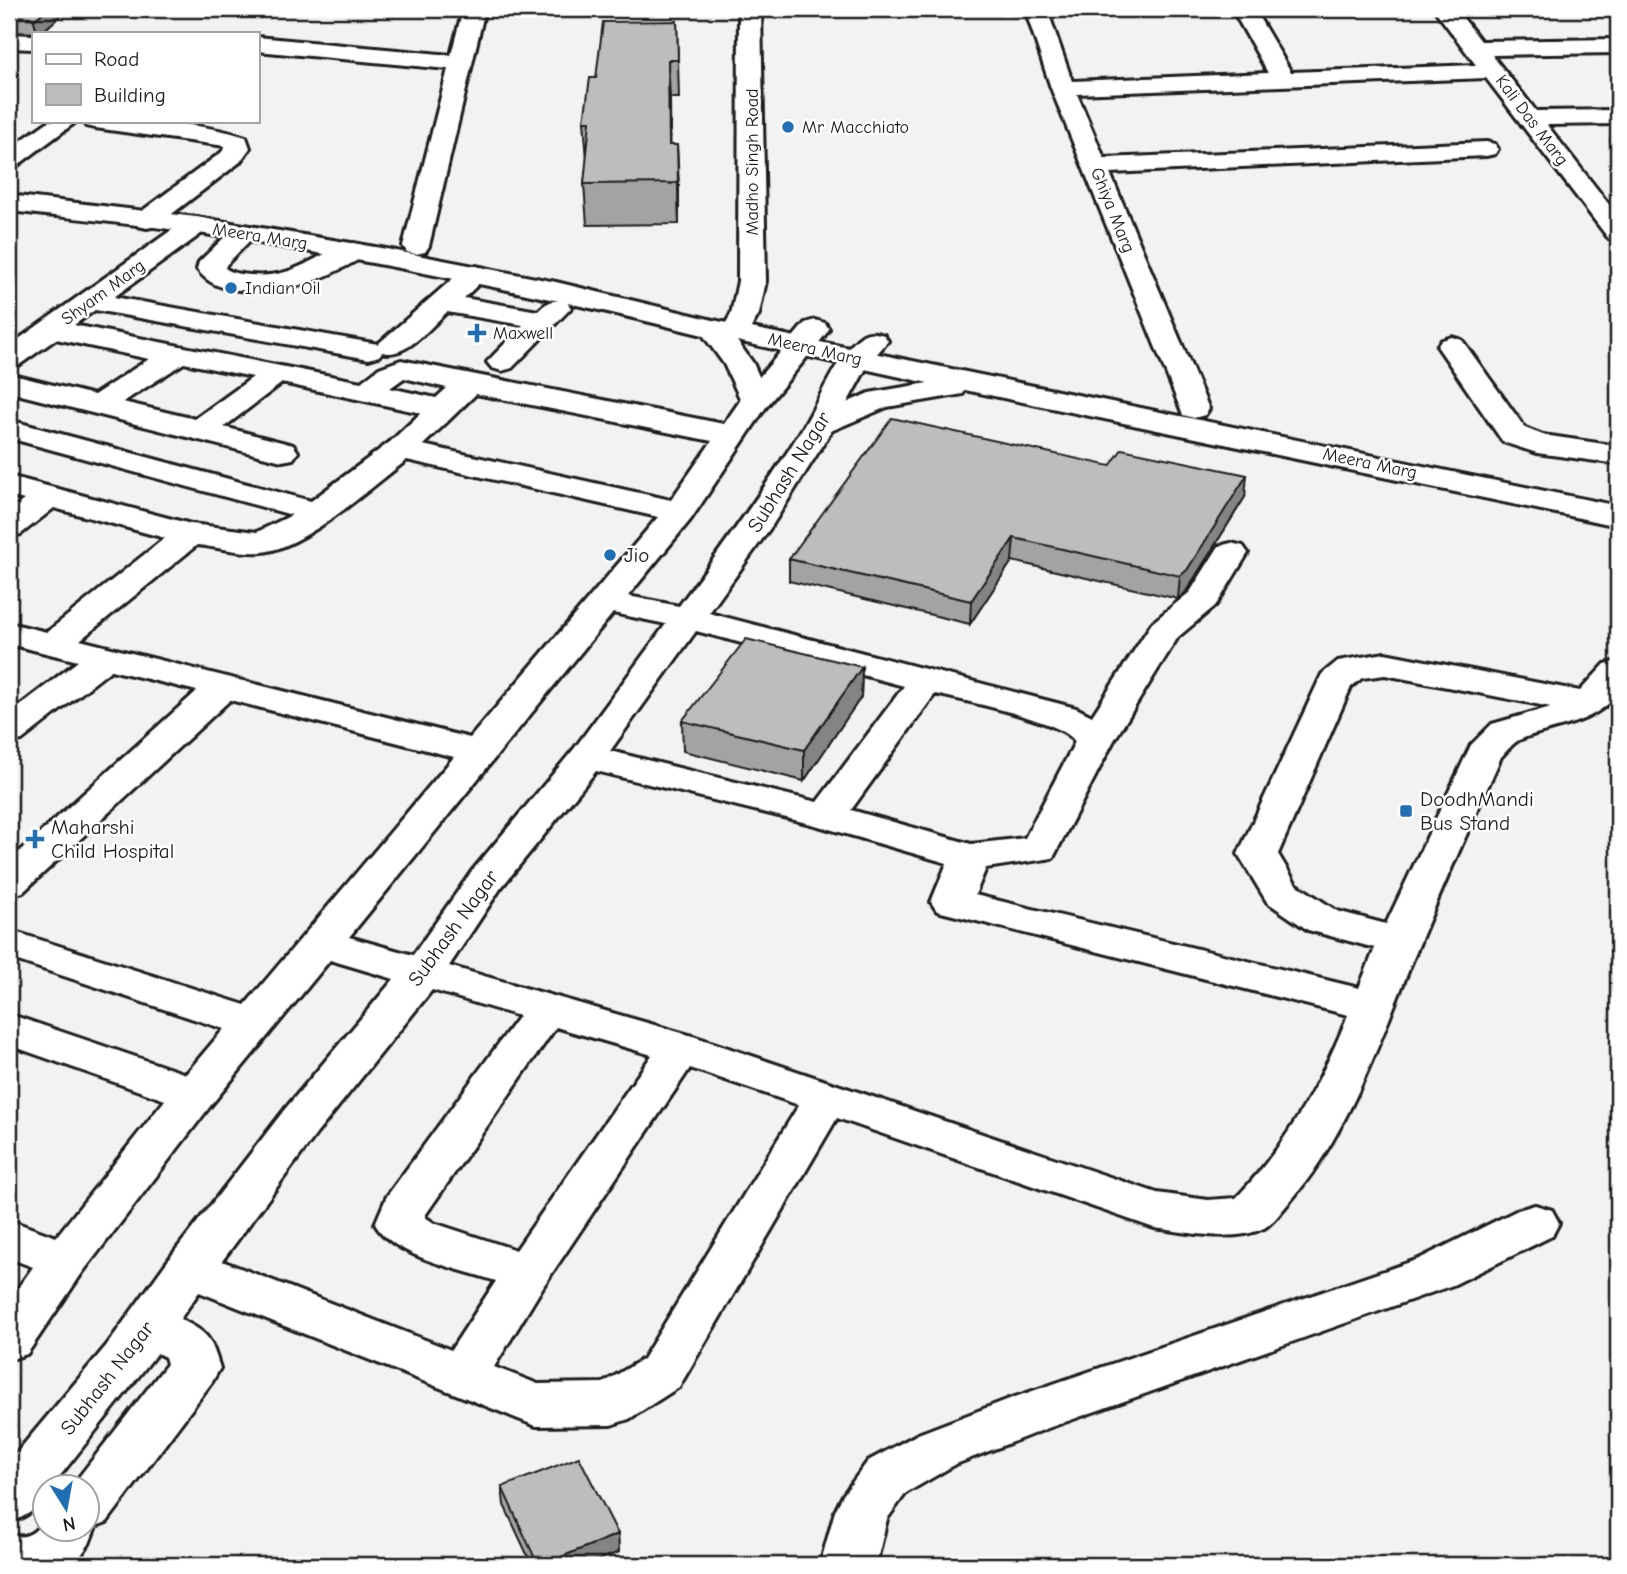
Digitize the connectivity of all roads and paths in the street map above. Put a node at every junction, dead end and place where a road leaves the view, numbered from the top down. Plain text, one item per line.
1 (474, 9) edge
2 (750, 9) edge
3 (1036, 9) edge
4 (1243, 9) edge
5 (1445, 9) edge
6 (9, 41) edge
7 (32, 42) edge
8 (259, 44) edge
9 (1618, 46) edge
10 (1476, 48) junction
11 (461, 63) junction
12 (1494, 71) junction
13 (1283, 78) junction
14 (1063, 88) junction
15 (1618, 117) edge
16 (1531, 118) junction
17 (64, 122) edge
18 (103, 122) edge
19 (1486, 149) dead end
20 (9, 160) edge
21 (1095, 166) junction
22 (9, 187) edge
23 (9, 204) edge
24 (158, 212) junction
25 (1615, 223) edge
26 (196, 225) junction
27 (244, 233) junction
28 (416, 246) junction
29 (353, 251) junction
30 (475, 274) junction
31 (571, 294) junction
32 (91, 301) junction
33 (442, 303) junction
34 (544, 320) junction
35 (731, 325) junction
36 (51, 329) junction
37 (808, 338) junction
38 (1452, 346) dead end
39 (865, 350) junction
40 (177, 356) junction
41 (9, 359) edge
42 (502, 362) dead end
43 (277, 373) junction
44 (9, 383) edge
45 (469, 384) junction
46 (985, 385) junction
47 (367, 393) junction
48 (755, 401) junction
49 (97, 406) junction
50 (443, 409) junction
51 (1194, 409) junction
52 (819, 427) junction
53 (9, 429) edge
54 (200, 430) junction
55 (731, 435) junction
56 (401, 449) junction
57 (282, 453) dead end
58 (1618, 455) edge
59 (9, 486) edge
60 (48, 497) junction
61 (1618, 497) edge
62 (316, 512) junction
63 (678, 512) junction
64 (1618, 516) edge
65 (9, 527) edge
66 (190, 534) junction
67 (1231, 553) dead end
68 (603, 601) junction
69 (690, 619) junction
70 (9, 633) edge
71 (52, 645) junction
72 (104, 658) junction
73 (1618, 672) edge
74 (927, 679) junction
75 (222, 688) junction
76 (1585, 703) junction
77 (9, 732) edge
78 (1094, 742) junction
79 (479, 752) junction
80 (587, 757) junction
81 (827, 816) junction
82 (970, 857) junction
83 (9, 883) edge
84 (1399, 941) junction
85 (322, 943) junction
86 (9, 944) edge
87 (424, 971) junction
88 (1372, 1006) junction
89 (547, 1008) junction
90 (255, 1024) junction
91 (9, 1029) edge
92 (680, 1048) junction
93 (195, 1094) junction
94 (826, 1098) junction
95 (1535, 1223) dead end
96 (9, 1238) edge
97 (65, 1260) junction
98 (190, 1268) junction
99 (527, 1272) junction
100 (149, 1326) junction
101 (9, 1340) edge
102 (462, 1375) junction
103 (102, 1488) edge
104 (9, 1500) edge
105 (60, 1542) edge
106 (9, 1559) edge
107 (848, 1565) edge

1 - 11 street
2 - 35 street, Madho Singh Road
3 - 14 street, Ghiya Marg
4 - 13 street
5 - 10 street, Kali Das Marg
6 - 7 street
8 - 11 street
9 - 10 street
10 - 12 street, Kali Das Marg
11 - 28 street
12 - 13 street
12 - 16 street, Kali Das Marg
13 - 14 street
14 - 21 street, Ghiya Marg
15 - 16 street
16 - 25 street, Kali Das Marg
17 - 20 street
18 - 24 street
19 - 21 street
21 - 51 street, Ghiya Marg
22 - 24 street, Meera Marg
23 - 24 street, Meera Marg
24 - 26 street, Meera Marg
24 - 28 street, Meera Marg
26 - 27 street, Meera Marg
26 - 32 street, Shyam Marg
27 - 29 street, Meera Marg
27 - 29 street
28 - 35 street, Meera Marg
29 - 30 street, Meera Marg
30 - 31 street, Meera Marg
30 - 33 street
31 - 34 street
31 - 35 street, Meera Marg
32 - 33 street
32 - 36 street, Shyam Marg
33 - 34 street
34 - 42 street
35 - 37 street, Meera Marg
35 - 48 street
36 - 40 street
36 - 41 street, Shyam Marg
37 - 39 street, Meera Marg
37 - 48 street
38 - 58 street
39 - 46 street, Meera Marg
39 - 51 street, Meera Marg
39 - 52 street, Subhash Nagar
40 - 43 street
40 - 49 street
43 - 47 street
43 - 54 street
44 - 49 street
45 - 47 street
45 - 50 street
45 - 55 street
46 - 52 street
46 - 64 street, Meera Marg
47 - 50 street
48 - 55 street
49 - 54 street
50 - 56 street
51 - 61 street, Meera Marg
52 - 69 street, Subhash Nagar
53 - 62 street
54 - 57 street
55 - 63 street
56 - 62 street
56 - 63 street
59 - 60 street
60 - 65 street
60 - 66 street
62 - 66 street
63 - 68 street
66 - 71 street
67 - 78 street
68 - 69 street
68 - 79 street
69 - 74 street
69 - 80 street, Subhash Nagar
70 - 71 street
71 - 72 street
72 - 75 street
72 - 77 street
73 - 76 street
74 - 78 street
74 - 81 street
75 - 79 street
75 - 83 street
76 - 84 street
76 - 84 street
78 - 82 street
79 - 85 street
80 - 81 street
80 - 87 street, Subhash Nagar
81 - 82 street
82 - 88 street
84 - 88 street
85 - 87 street
85 - 90 street
86 - 90 street
87 - 89 street
87 - 98 street, Subhash Nagar
88 - 94 street
89 - 92 street
89 - 99 street
90 - 93 street
91 - 93 street
92 - 94 street
92 - 99 street
93 - 97 street
94 - 102 street
95 - 107 street
96 - 97 street
97 - 101 street
98 - 100 street, Subhash Nagar
98 - 102 street
99 - 102 street
100 - 103 street
100 - 104 street, Subhash Nagar
105 - 106 street

